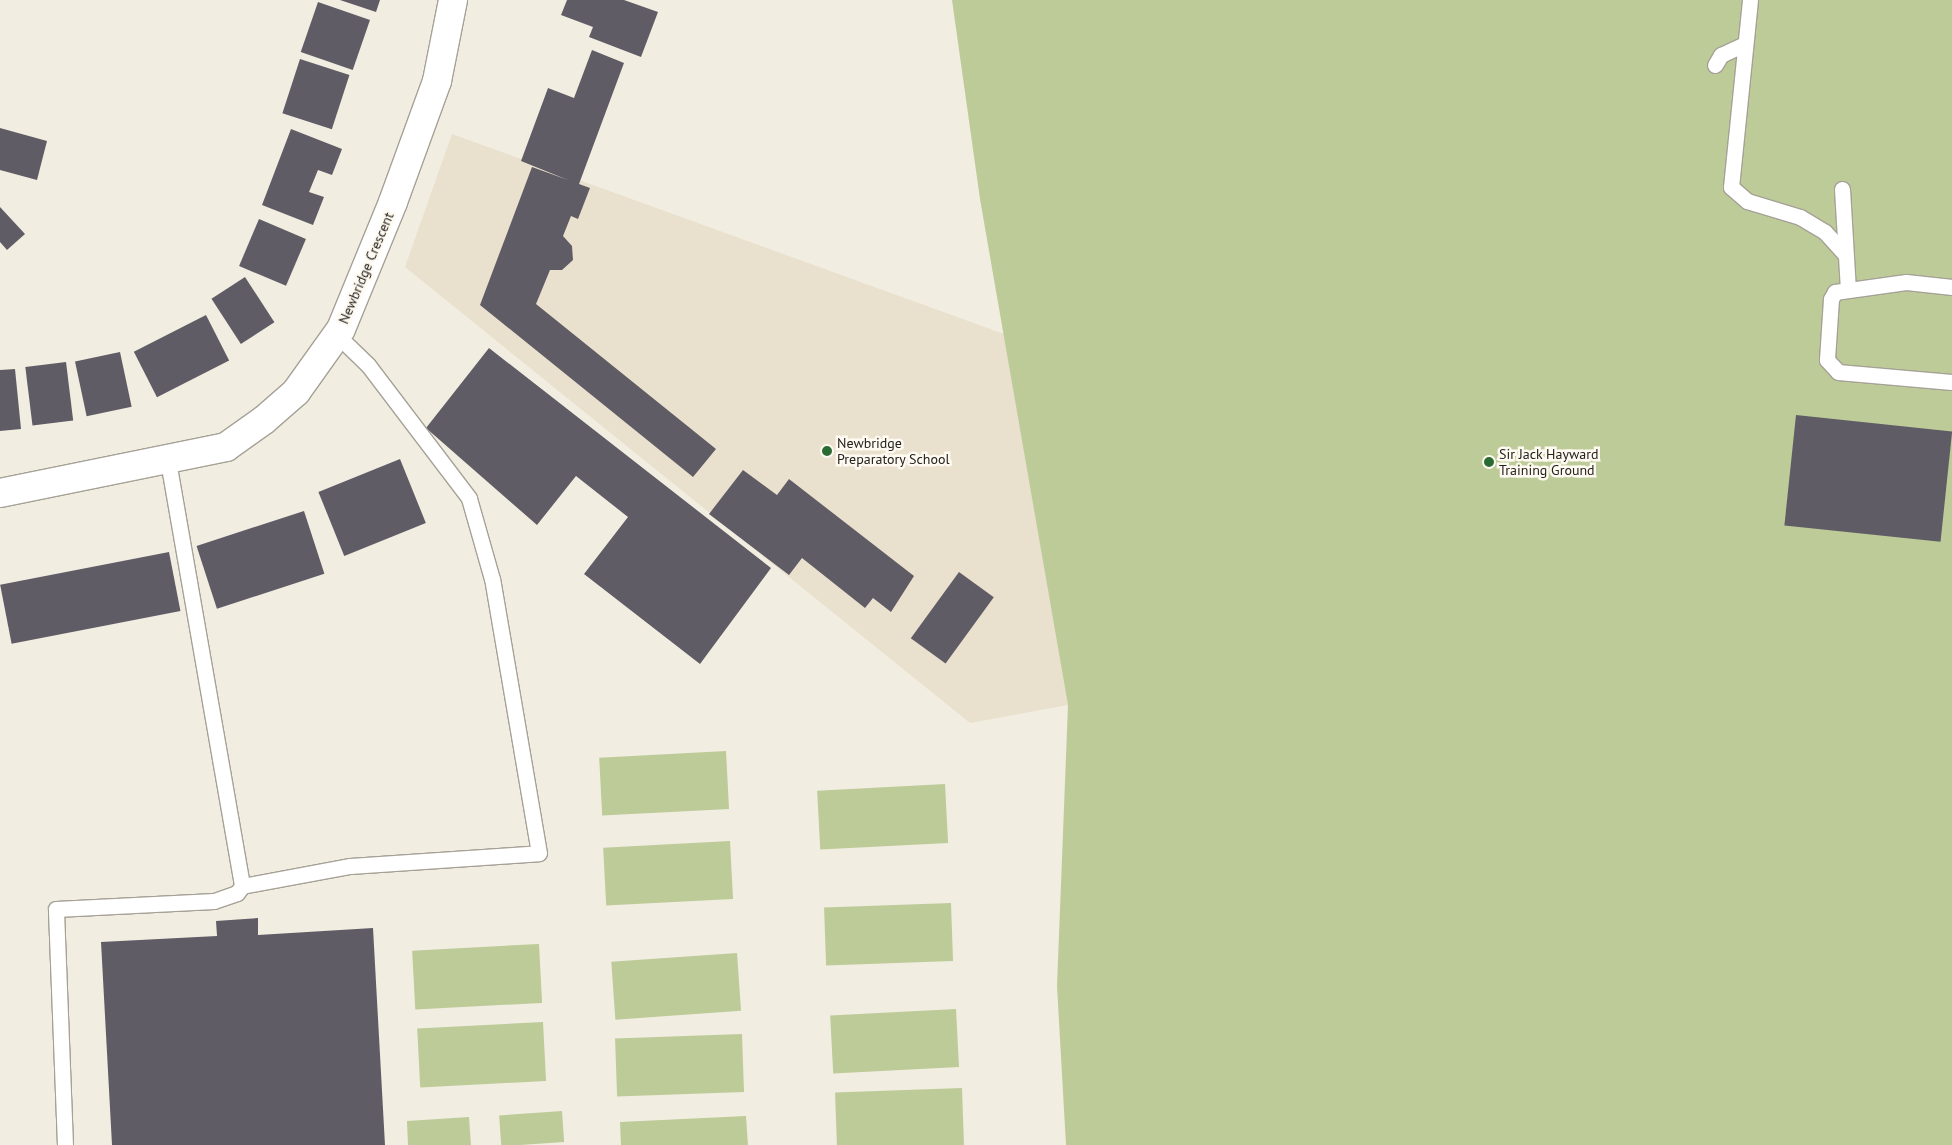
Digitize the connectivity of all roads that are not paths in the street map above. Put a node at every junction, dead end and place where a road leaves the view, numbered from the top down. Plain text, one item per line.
1 (453, 0) edge
2 (1750, 0) edge
3 (1745, 44) junction
4 (1715, 65) dead end
5 (1842, 189) dead end
6 (1845, 254) junction
7 (1952, 287) edge
8 (1848, 289) junction
9 (337, 334) junction
10 (1952, 382) edge
11 (168, 461) junction
12 (0, 493) edge
13 (242, 886) junction
14 (65, 1145) edge

1 - 9 street, Newbridge Crescent
2 - 3 lane
3 - 4 lane
3 - 6 lane
5 - 6 lane
6 - 8 lane
7 - 8 lane
8 - 10 lane
9 - 11 street, Newbridge Crescent
9 - 13 lane
11 - 12 street, Newbridge Crescent
11 - 13 lane
13 - 14 lane

